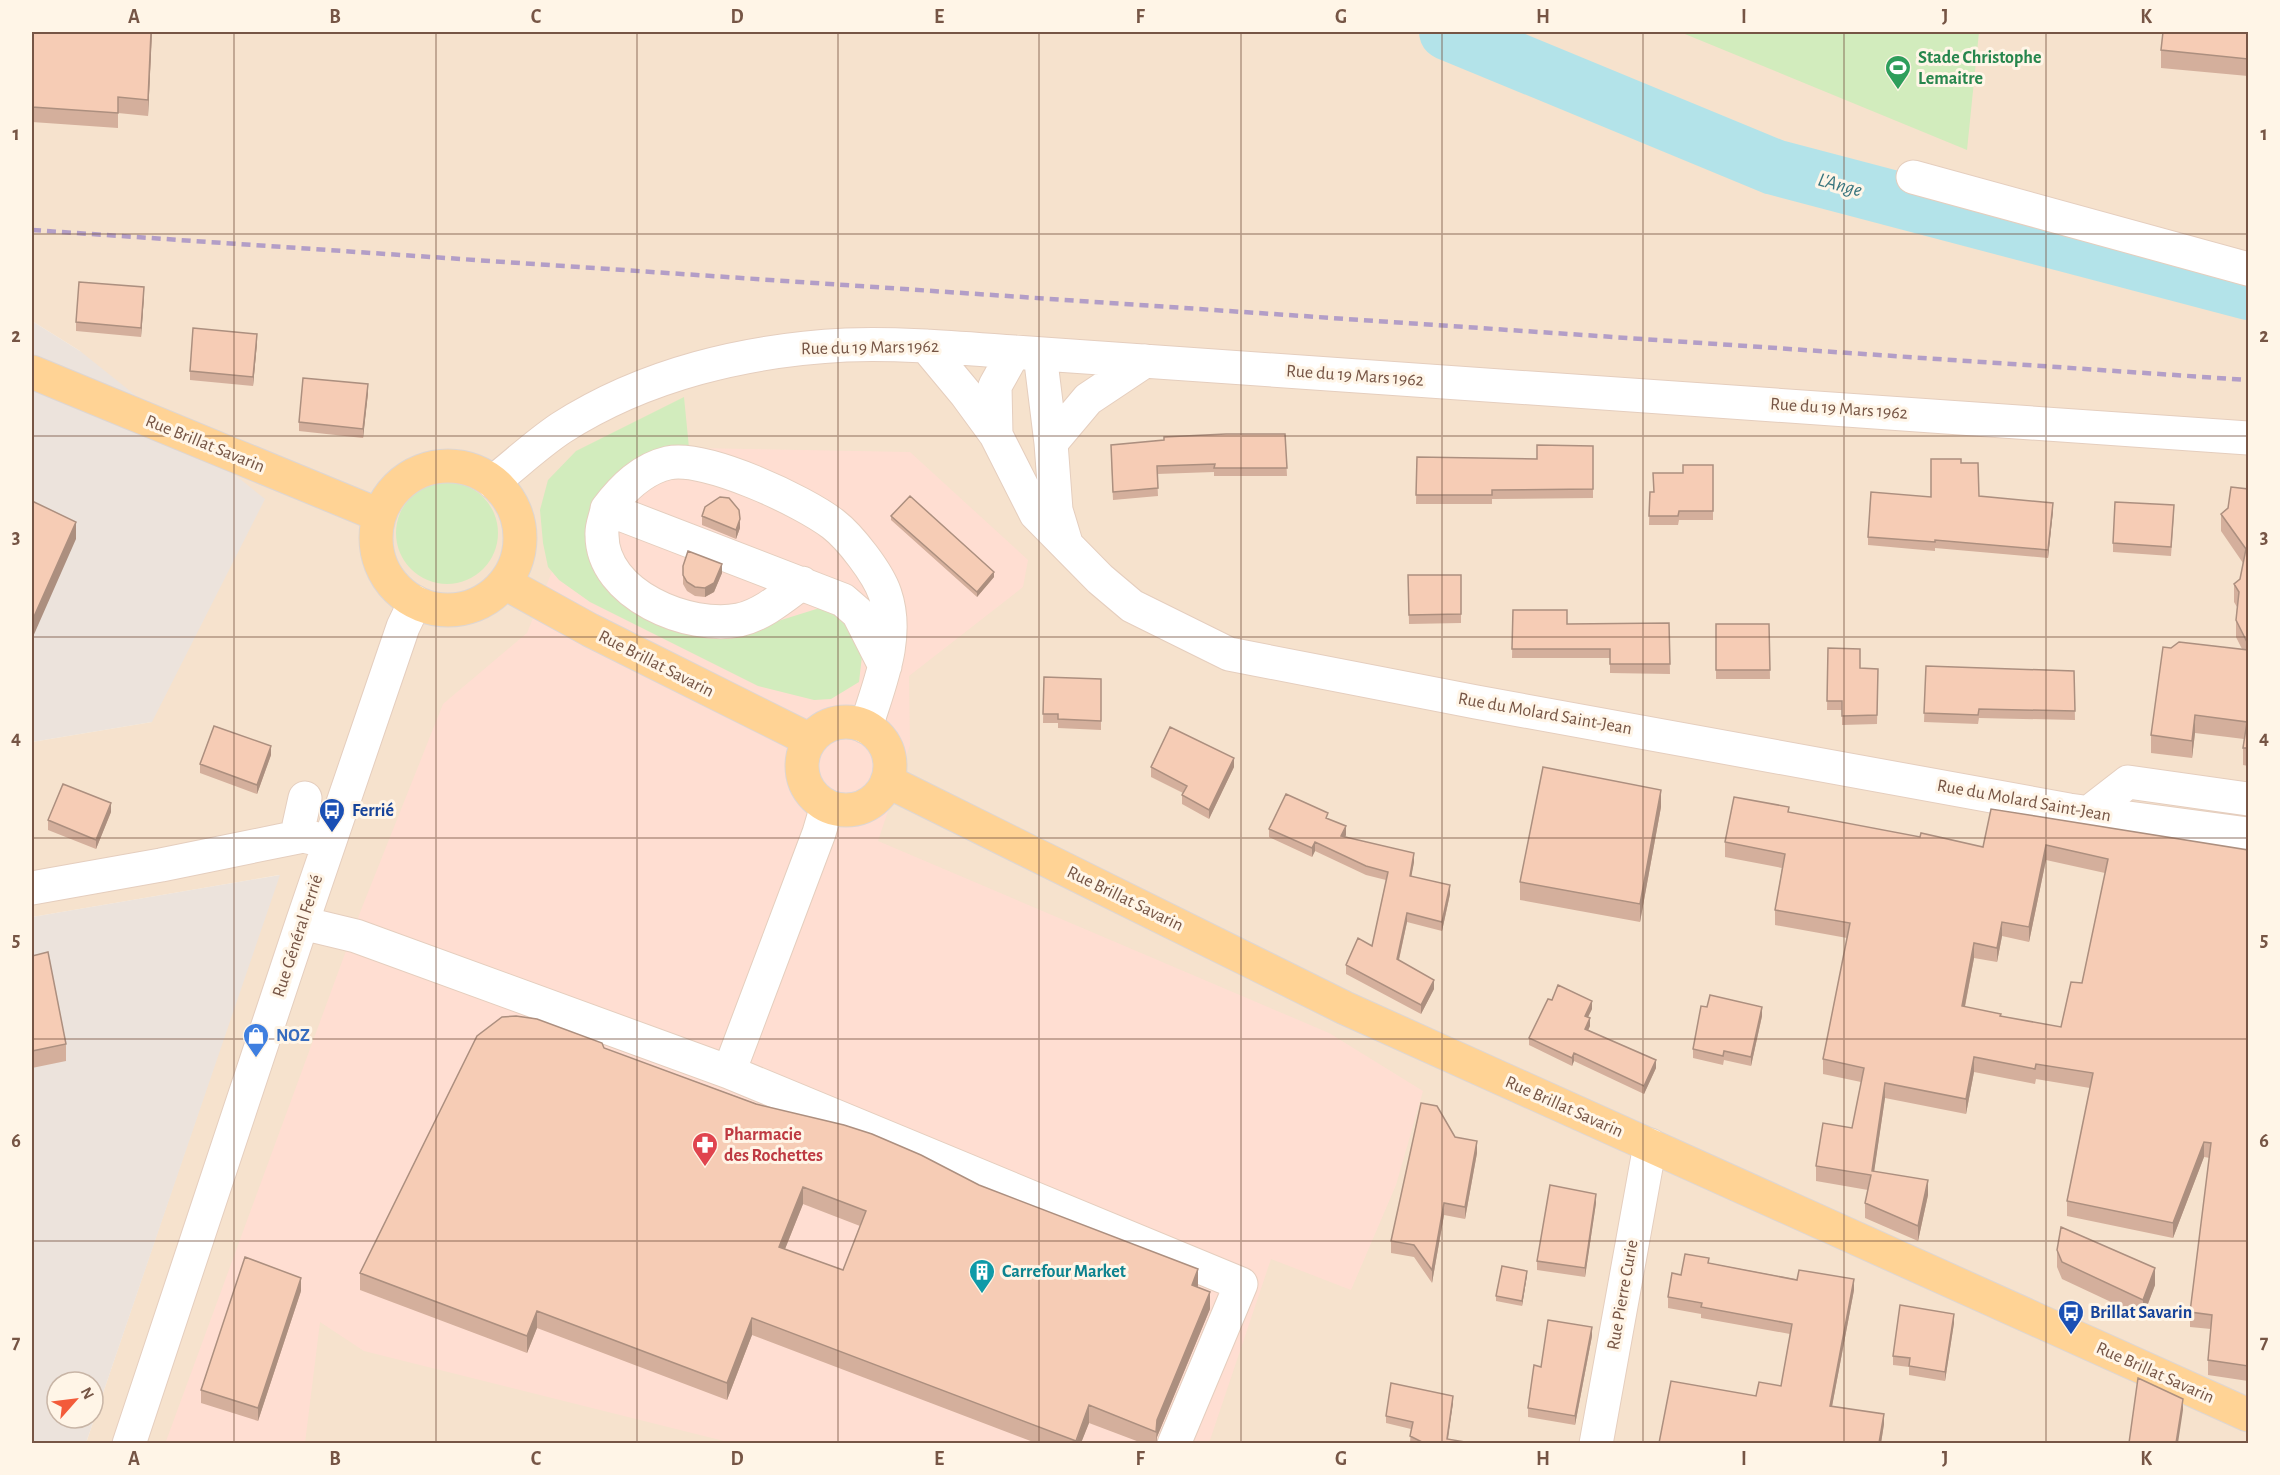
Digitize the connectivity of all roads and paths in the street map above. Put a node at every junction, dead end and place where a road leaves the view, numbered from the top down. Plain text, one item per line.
1 (1912, 177) dead end
2 (2248, 269) edge
3 (926, 346) junction
4 (1027, 353) junction
5 (1145, 362) junction
6 (32, 372) edge
7 (996, 435) junction
8 (2248, 438) edge
9 (1051, 443) junction
10 (493, 482) junction
11 (608, 508) junction
12 (379, 515) junction
13 (1068, 548) junction
14 (505, 583) junction
15 (802, 583) junction
16 (415, 602) junction
17 (885, 666) junction
18 (866, 727) junction
19 (810, 740) junction
20 (887, 781) junction
21 (305, 798) dead end
22 (2248, 799) edge
23 (827, 806) junction
24 (2088, 813) junction
25 (2248, 834) edge
26 (317, 838) junction
27 (32, 888) edge
28 (302, 923) junction
29 (729, 1072) junction
30 (1650, 1146) junction
31 (2248, 1415) edge
32 (129, 1443) edge
33 (1174, 1443) edge
34 (1596, 1443) edge

1 - 2 street
3 - 4 street, Rue du 19 Mars 1962
3 - 7 street, Rue du Molard Saint-Jean
3 - 10 street, Rue du 19 Mars 1962
4 - 5 street, Rue du 19 Mars 1962
4 - 7 street
4 - 9 street
5 - 8 street, Rue du 19 Mars 1962
5 - 9 street
6 - 12 main road, Rue Brillat Savarin
7 - 13 street, Rue du Molard Saint-Jean
9 - 13 street
10 - 12 main road
10 - 14 main road
11 - 15 street
11 - 15 street
11 - 17 street
12 - 16 main road
13 - 24 street, Rue du Molard Saint-Jean
14 - 16 main road
14 - 19 main road, Rue Brillat Savarin
15 - 17 street
16 - 26 street, Rue Général Ferrié
17 - 18 street
18 - 19 main road
18 - 20 main road
19 - 23 main road
20 - 23 main road
20 - 30 main road, Rue Brillat Savarin
21 - 26 street
22 - 24 street
23 - 29 street
24 - 25 street, Rue du Molard Saint-Jean
26 - 27 street
26 - 28 street, Rue Général Ferrié
28 - 29 street
28 - 32 street, Rue Général Ferrié
29 - 33 street
30 - 31 main road, Rue Brillat Savarin
30 - 34 street, Rue Pierre Curie

